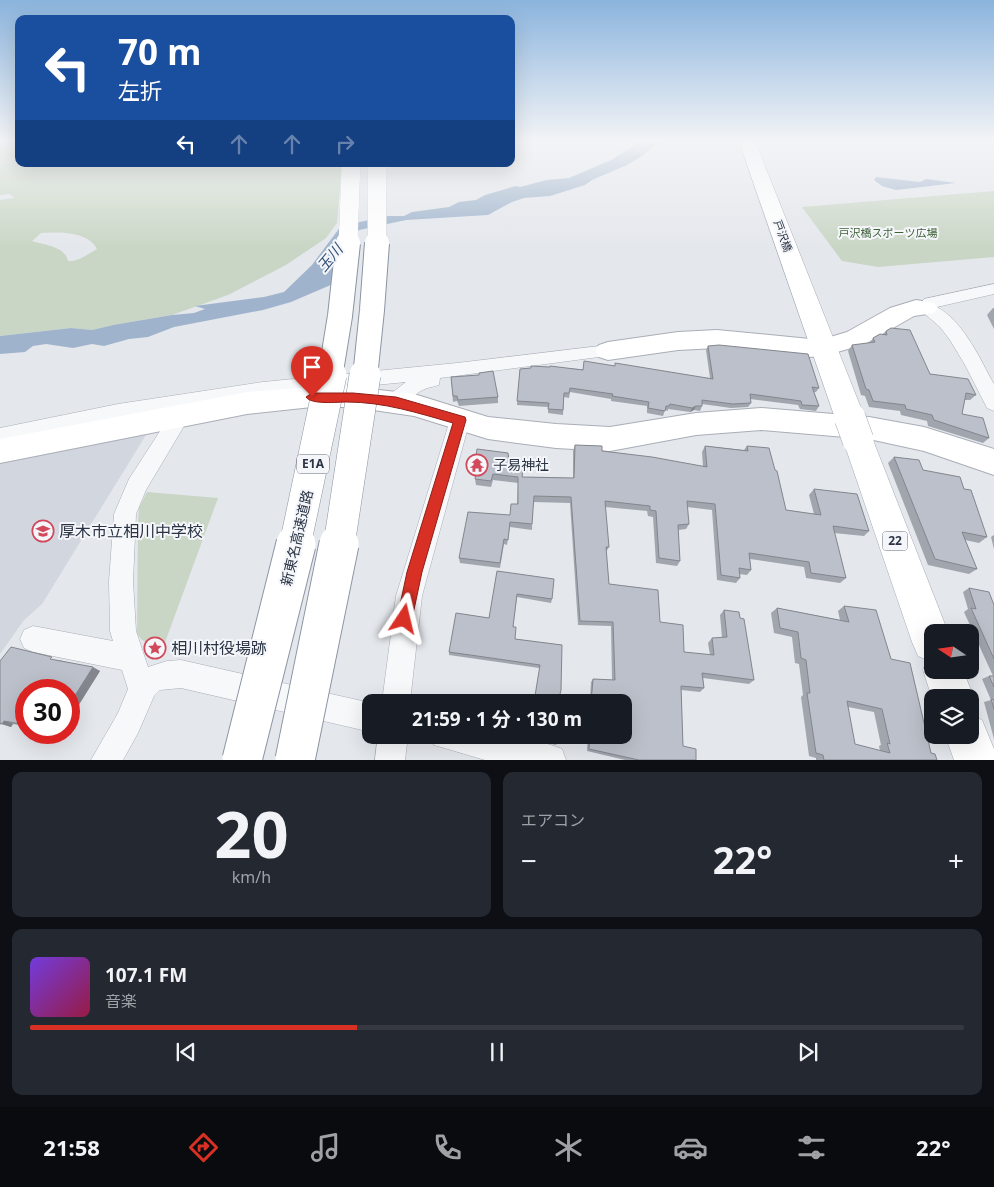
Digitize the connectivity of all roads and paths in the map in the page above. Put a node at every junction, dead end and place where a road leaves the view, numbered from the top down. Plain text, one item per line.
1 (351, 176) edge
2 (377, 176) edge
3 (761, 176) edge
4 (994, 289) edge
5 (928, 305) junction
6 (821, 339) junction
7 (608, 351) junction
8 (396, 402) junction
9 (994, 403) edge
10 (180, 416) junction
11 (460, 420) junction
12 (0, 436) edge
13 (0, 451) edge
14 (994, 462) edge
15 (925, 624) edge
16 (33, 639) dead end
17 (132, 659) junction
18 (141, 687) junction
19 (397, 694) edge
20 (362, 716) edge
21 (392, 744) edge
22 (483, 744) edge
23 (970, 744) edge
24 (106, 760) edge
25 (242, 760) edge
26 (295, 760) edge
27 (390, 760) edge
28 (551, 760) edge
29 (976, 760) edge

1 - 25 main road, 新東名高速道路 / E1A, bridge
2 - 26 main road, bridge
3 - 6 main road, 戸沢橋 / 22
4 - 5 street
5 - 6 street
5 - 9 street
6 - 7 street
6 - 15 main road, 22
7 - 8 street
7 - 12 street
8 - 10 street
8 - 11 street
10 - 13 street
10 - 17 street
11 - 14 street
11 - 19 street
16 - 17 street
17 - 18 street
18 - 20 street
18 - 24 street
21 - 27 street
22 - 28 street
23 - 29 main road

